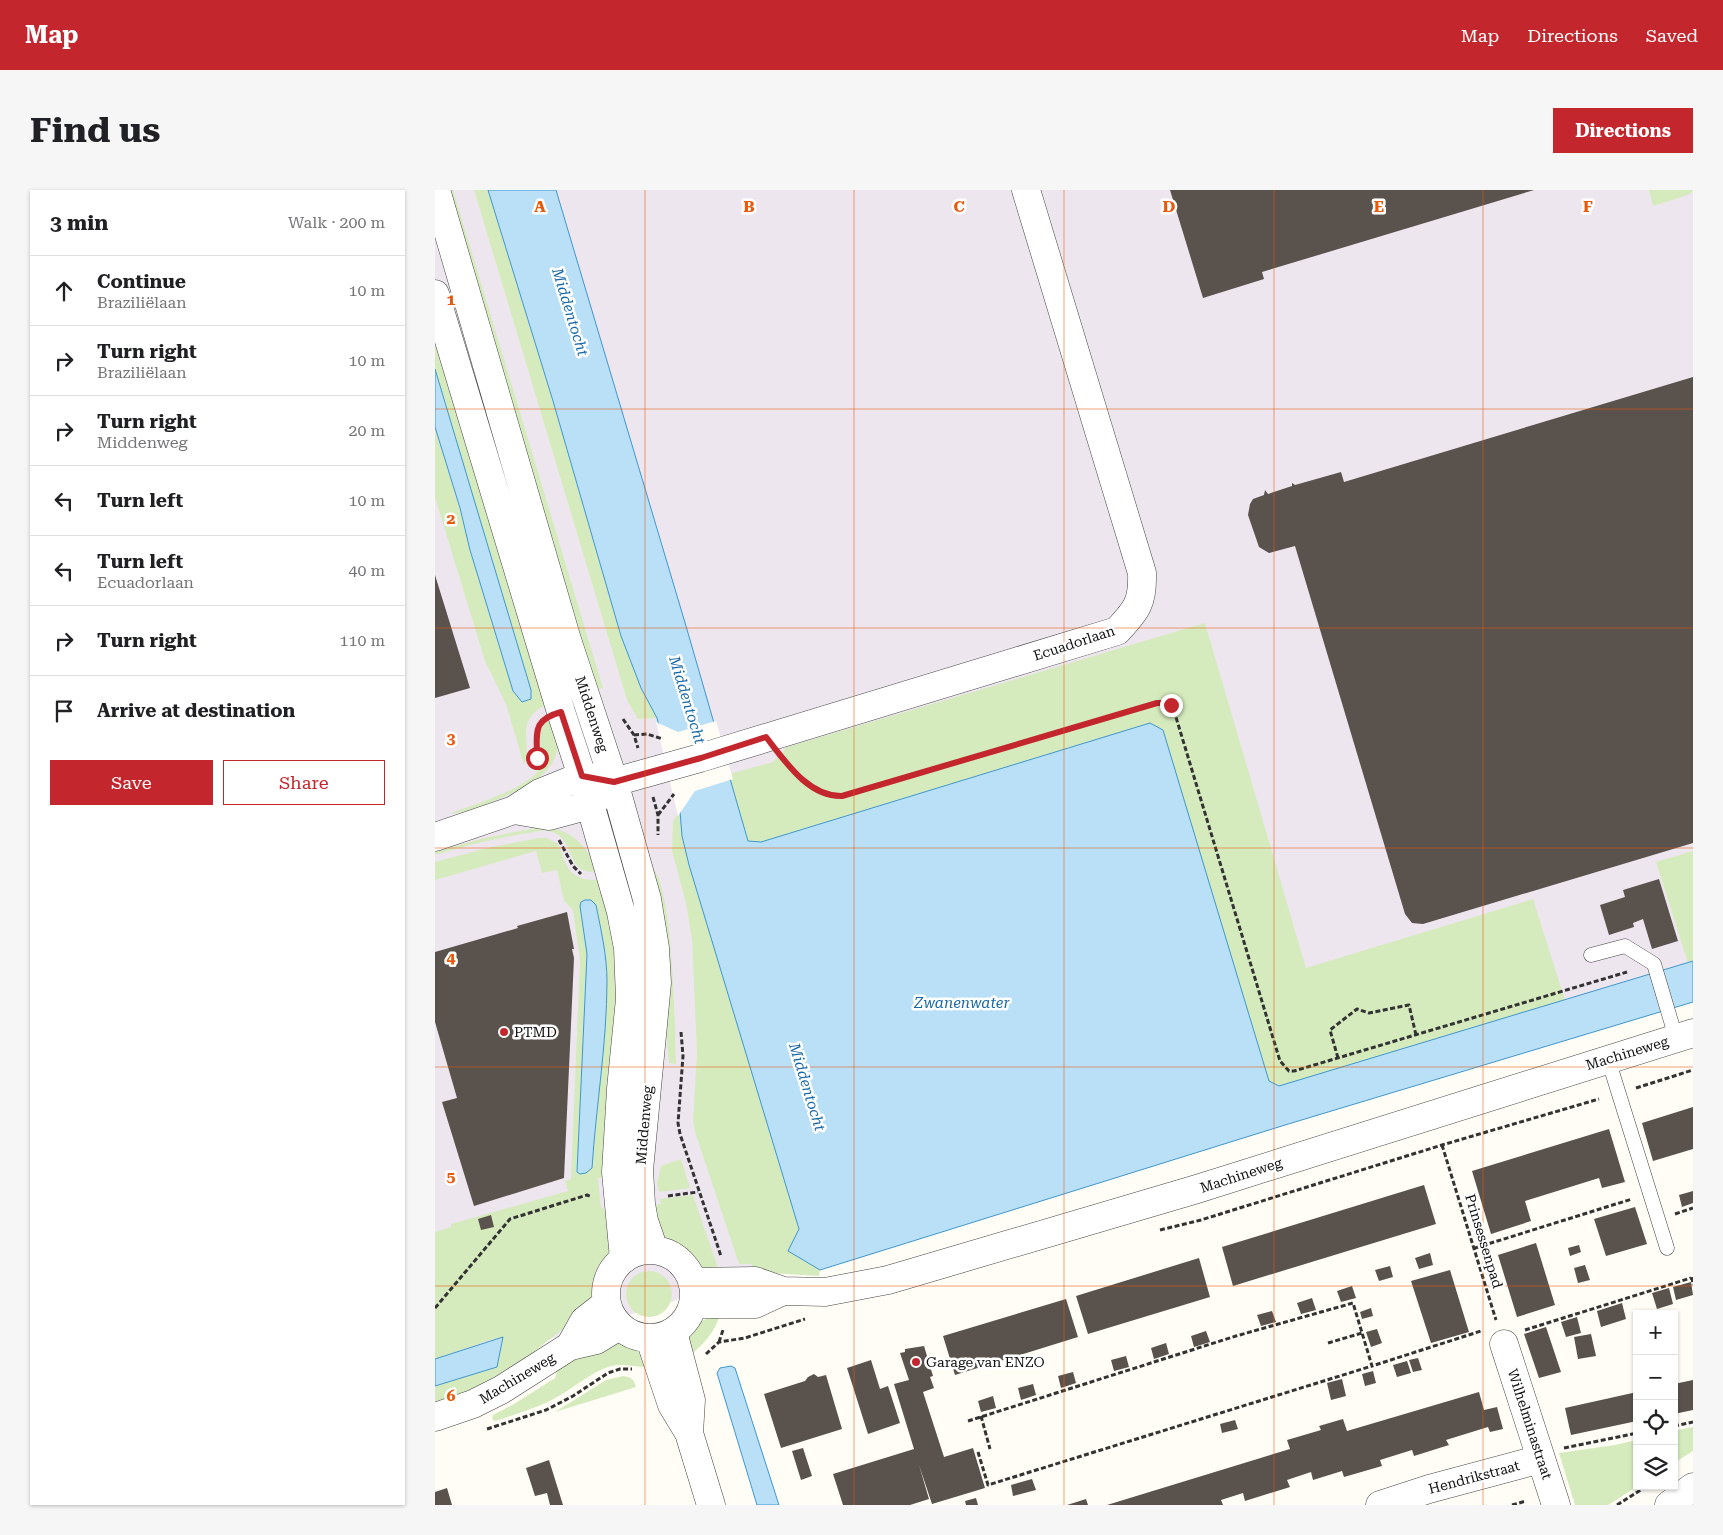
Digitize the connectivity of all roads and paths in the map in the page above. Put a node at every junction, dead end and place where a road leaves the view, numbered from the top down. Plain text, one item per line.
1 (436, 190) edge
2 (1026, 190) edge
3 (435, 294) edge
4 (561, 712) junction
5 (647, 734) dead end
6 (634, 736) dead end
7 (766, 737) junction
8 (533, 770) dead end
9 (582, 776) junction
10 (614, 782) junction
11 (668, 804) dead end
12 (590, 805) junction
13 (514, 810) junction
14 (658, 815) dead end
15 (436, 833) edge
16 (556, 838) dead end
17 (610, 872) junction
18 (1591, 955) dead end
19 (1655, 966) junction
20 (1680, 1030) edge
21 (1417, 1035) junction
22 (1338, 1058) junction
23 (1608, 1059) junction
24 (1442, 1145) dead end
25 (698, 1192) dead end
26 (1650, 1194) junction
27 (630, 1205) junction
28 (1475, 1248) junction
29 (1667, 1248) dead end
30 (654, 1250) junction
31 (624, 1259) junction
32 (1692, 1277) edge
33 (1693, 1284) edge
34 (693, 1293) junction
35 (435, 1308) edge
36 (613, 1314) junction
37 (1362, 1332) junction
38 (662, 1335) junction
39 (1501, 1336) junction
40 (1328, 1343) dead end
41 (1372, 1366) junction
42 (638, 1370) dead end
43 (546, 1410) dead end
44 (981, 1416) junction
45 (435, 1417) edge
46 (968, 1421) dead end
47 (1693, 1422) edge
48 (1678, 1425) edge
49 (1633, 1434) edge
50 (990, 1449) dead end
51 (978, 1452) dead end
52 (1539, 1456) junction
53 (1693, 1487) edge
54 (1641, 1490) edge
55 (711, 1505) edge
56 (1380, 1505) edge
57 (1556, 1505) edge
58 (1617, 1505) edge
59 (1669, 1505) edge

1 - 10 street, Middenweg
2 - 7 street, Ecuadorlaan
3 - 4 street, Middenweg
4 - 8 path
4 - 9 street, Middenweg
5 - 6 path
7 - 10 street, Ecuadorlaan
7 - 22 path
9 - 10 street
9 - 12 street, Middenweg
9 - 13 street
10 - 12 street
10 - 27 street, Middenweg
11 - 14 path
12 - 13 street
12 - 17 street, Middenweg
13 - 15 street
16 - 17 path
17 - 27 street, Middenweg
18 - 19 lane
19 - 20 lane
19 - 21 path
20 - 23 street, Machineweg
21 - 22 path
21 - 22 path
23 - 26 lane
23 - 34 street, Machineweg
24 - 28 path, Prinsessenpad
25 - 27 path
26 - 28 path
26 - 29 lane
27 - 30 street, Middenweg
27 - 31 street, Middenweg
27 - 35 path
28 - 39 path, Prinsessenpad
30 - 31 street
30 - 34 street
31 - 36 street
32 - 33 path
32 - 39 path
34 - 38 street
36 - 38 street
36 - 45 street, Machineweg
37 - 40 path
37 - 41 path
37 - 44 path
38 - 55 street
39 - 41 path
39 - 52 street, Wilhelminastraat
41 - 51 path
42 - 43 path
44 - 46 path
44 - 50 path
47 - 48 path
49 - 52 path
52 - 56 street, Hendrikstraat
52 - 57 street, Wilhelminastraat
53 - 59 street
54 - 58 path

